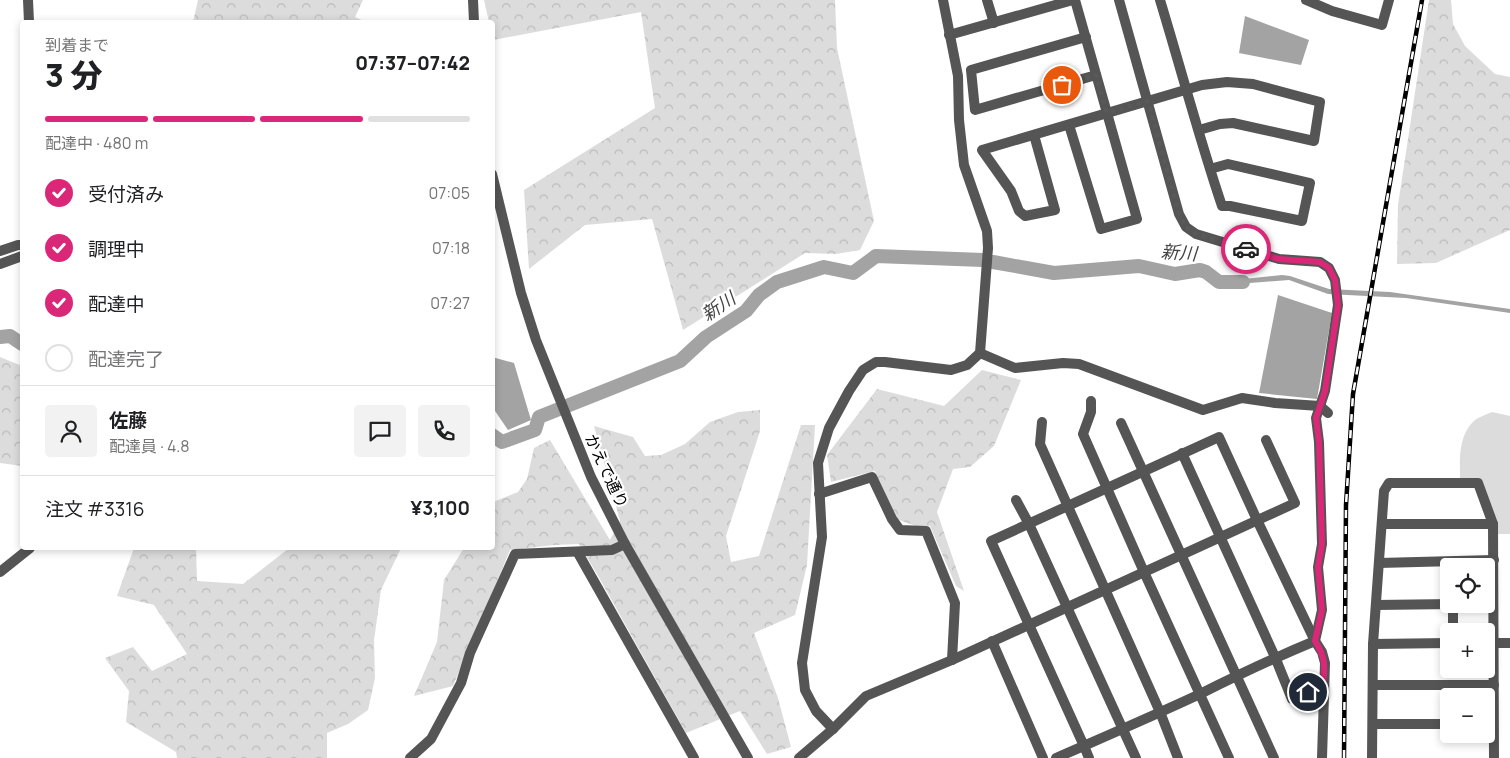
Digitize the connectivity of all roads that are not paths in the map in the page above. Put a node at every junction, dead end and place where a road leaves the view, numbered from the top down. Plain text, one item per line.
1 (28, 0) edge
2 (473, 0) edge
3 (943, 0) edge
4 (987, 0) edge
5 (1074, 0) edge
6 (1119, 0) edge
7 (1160, 0) edge
8 (1306, 0) edge
9 (1389, 0) edge
10 (29, 20) edge
11 (474, 20) edge
12 (994, 23) junction
13 (950, 35) junction
14 (1086, 37) junction
15 (1096, 75) junction
16 (1188, 90) junction
17 (1148, 101) junction
18 (1107, 113) junction
19 (1069, 125) junction
20 (1199, 130) junction
21 (1034, 134) junction
22 (1210, 169) junction
23 (495, 186) edge
24 (20, 245) edge
25 (0, 252) edge
26 (20, 257) edge
27 (0, 264) edge
28 (980, 353) junction
29 (1091, 401) dead end
30 (1324, 410) junction
31 (1042, 422) dead end
32 (1121, 423) dead end
33 (1266, 440) dead end
34 (1182, 453) junction
35 (1144, 472) junction
36 (1107, 488) junction
37 (819, 494) junction
38 (1016, 500) dead end
39 (1069, 506) junction
40 (1257, 520) junction
41 (1029, 524) junction
42 (1382, 524) junction
43 (1494, 524) junction
44 (1220, 537) junction
45 (625, 544) junction
46 (28, 550) edge
47 (578, 553) junction
48 (1182, 554) junction
49 (1494, 558) edge
50 (1379, 563) junction
51 (1440, 564) edge
52 (0, 572) edge
53 (1144, 572) junction
54 (1106, 589) junction
55 (1440, 604) edge
56 (1376, 605) junction
57 (1067, 606) junction
58 (1030, 624) junction
59 (992, 641) junction
60 (1315, 641) junction
61 (1495, 643) edge
62 (1510, 643) edge
63 (1374, 644) junction
64 (1440, 644) edge
65 (1275, 657) junction
66 (952, 660) junction
67 (1237, 675) junction
68 (1493, 678) edge
69 (1323, 685) junction
70 (1494, 685) junction
71 (1373, 686) junction
72 (1494, 688) edge
73 (1199, 694) junction
74 (1160, 712) junction
75 (1372, 724) junction
76 (1440, 724) edge
77 (832, 729) junction
78 (1122, 729) junction
79 (1492, 743) edge
80 (1084, 746) junction
81 (410, 758) edge
82 (694, 758) edge
83 (748, 758) edge
84 (799, 758) edge
85 (1043, 758) edge
86 (1056, 758) edge
87 (1089, 758) edge
88 (1136, 758) edge
89 (1178, 758) edge
90 (1228, 758) edge
91 (1274, 758) edge
92 (1322, 758) edge
93 (1372, 758) edge
94 (1494, 758) edge

1 - 10 street
2 - 11 street
3 - 13 street
4 - 12 street
5 - 12 street
5 - 14 street
6 - 17 street
7 - 16 street
8 - 9 street
12 - 13 street
13 - 28 street
14 - 15 street
14 - 15 street
15 - 18 street
16 - 17 street
16 - 20 street
16 - 20 street
17 - 18 street
17 - 30 street
18 - 19 street
18 - 19 street
19 - 21 street
20 - 22 street
21 - 21 street
22 - 22 street
23 - 45 street, かえで通り
24 - 25 street
26 - 27 street
28 - 30 street
28 - 37 street
29 - 36 street
30 - 60 street
31 - 39 street
32 - 35 street
33 - 40 street
34 - 35 street
34 - 40 street
34 - 44 street
35 - 36 street
35 - 48 street
36 - 39 street
36 - 53 street
37 - 66 street
37 - 77 street
38 - 41 street
39 - 41 street
39 - 54 street
40 - 44 street
40 - 60 street
41 - 57 street
41 - 58 street
42 - 43 street
42 - 43 street
42 - 50 street
43 - 49 street
44 - 48 street
44 - 65 street
45 - 47 street
45 - 83 street, かえで通り
46 - 52 street
47 - 81 street
47 - 82 street
48 - 53 street
48 - 67 street
50 - 51 street
50 - 56 street
53 - 54 street
53 - 73 street
54 - 57 street
54 - 74 street
55 - 56 street
56 - 63 street
57 - 58 street
57 - 78 street
58 - 59 street
58 - 80 street
59 - 66 street
59 - 85 street
60 - 65 street
60 - 69 street
61 - 62 street
63 - 64 street
63 - 71 street
65 - 67 street
65 - 69 street
66 - 77 street
67 - 73 street
67 - 91 street
68 - 70 street
69 - 92 street
70 - 71 street
70 - 72 street
71 - 75 street
73 - 74 street
73 - 90 street
74 - 78 street
74 - 89 street
75 - 76 street
75 - 93 street
77 - 84 street
78 - 80 street
78 - 88 street
79 - 94 street
80 - 86 street
80 - 87 street

